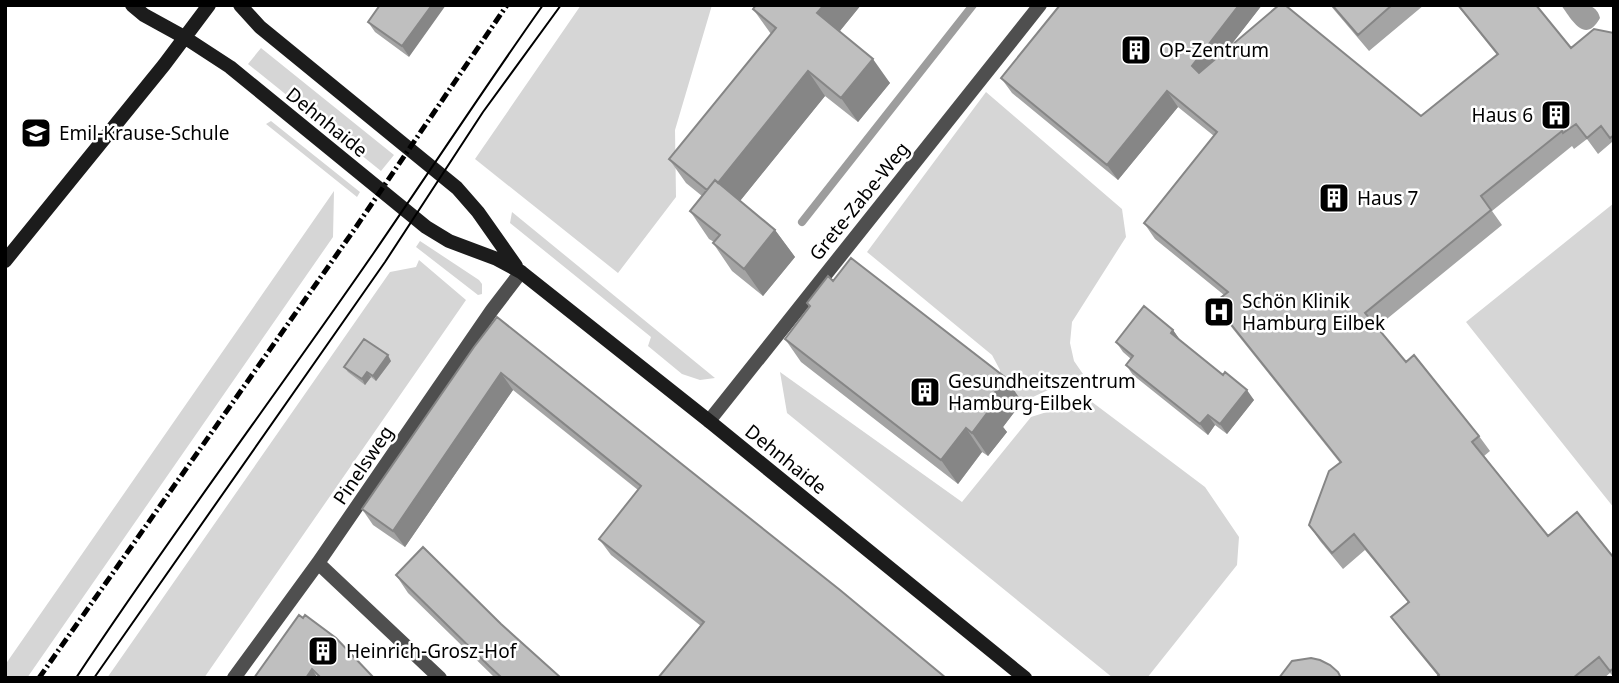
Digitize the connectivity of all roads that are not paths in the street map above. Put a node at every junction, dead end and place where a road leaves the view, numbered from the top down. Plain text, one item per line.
1 (132, 5) edge
2 (209, 5) edge
3 (240, 5) edge
4 (1040, 5) edge
5 (184, 37) junction
6 (5, 261) edge
7 (521, 272) junction
8 (709, 421) junction
9 (318, 564) junction
10 (234, 678) edge
11 (440, 678) edge
12 (1025, 678) edge

1 - 5 main road, Dehnhaide
2 - 5 main road
3 - 7 main road, Dehnhaide
4 - 8 street, Grete-Zabe-Weg
5 - 6 main road
5 - 7 main road, Dehnhaide
7 - 8 main road, Dehnhaide
7 - 9 street, Pinelsweg
8 - 12 main road, Dehnhaide
9 - 10 street, Pinelsweg
9 - 11 street

